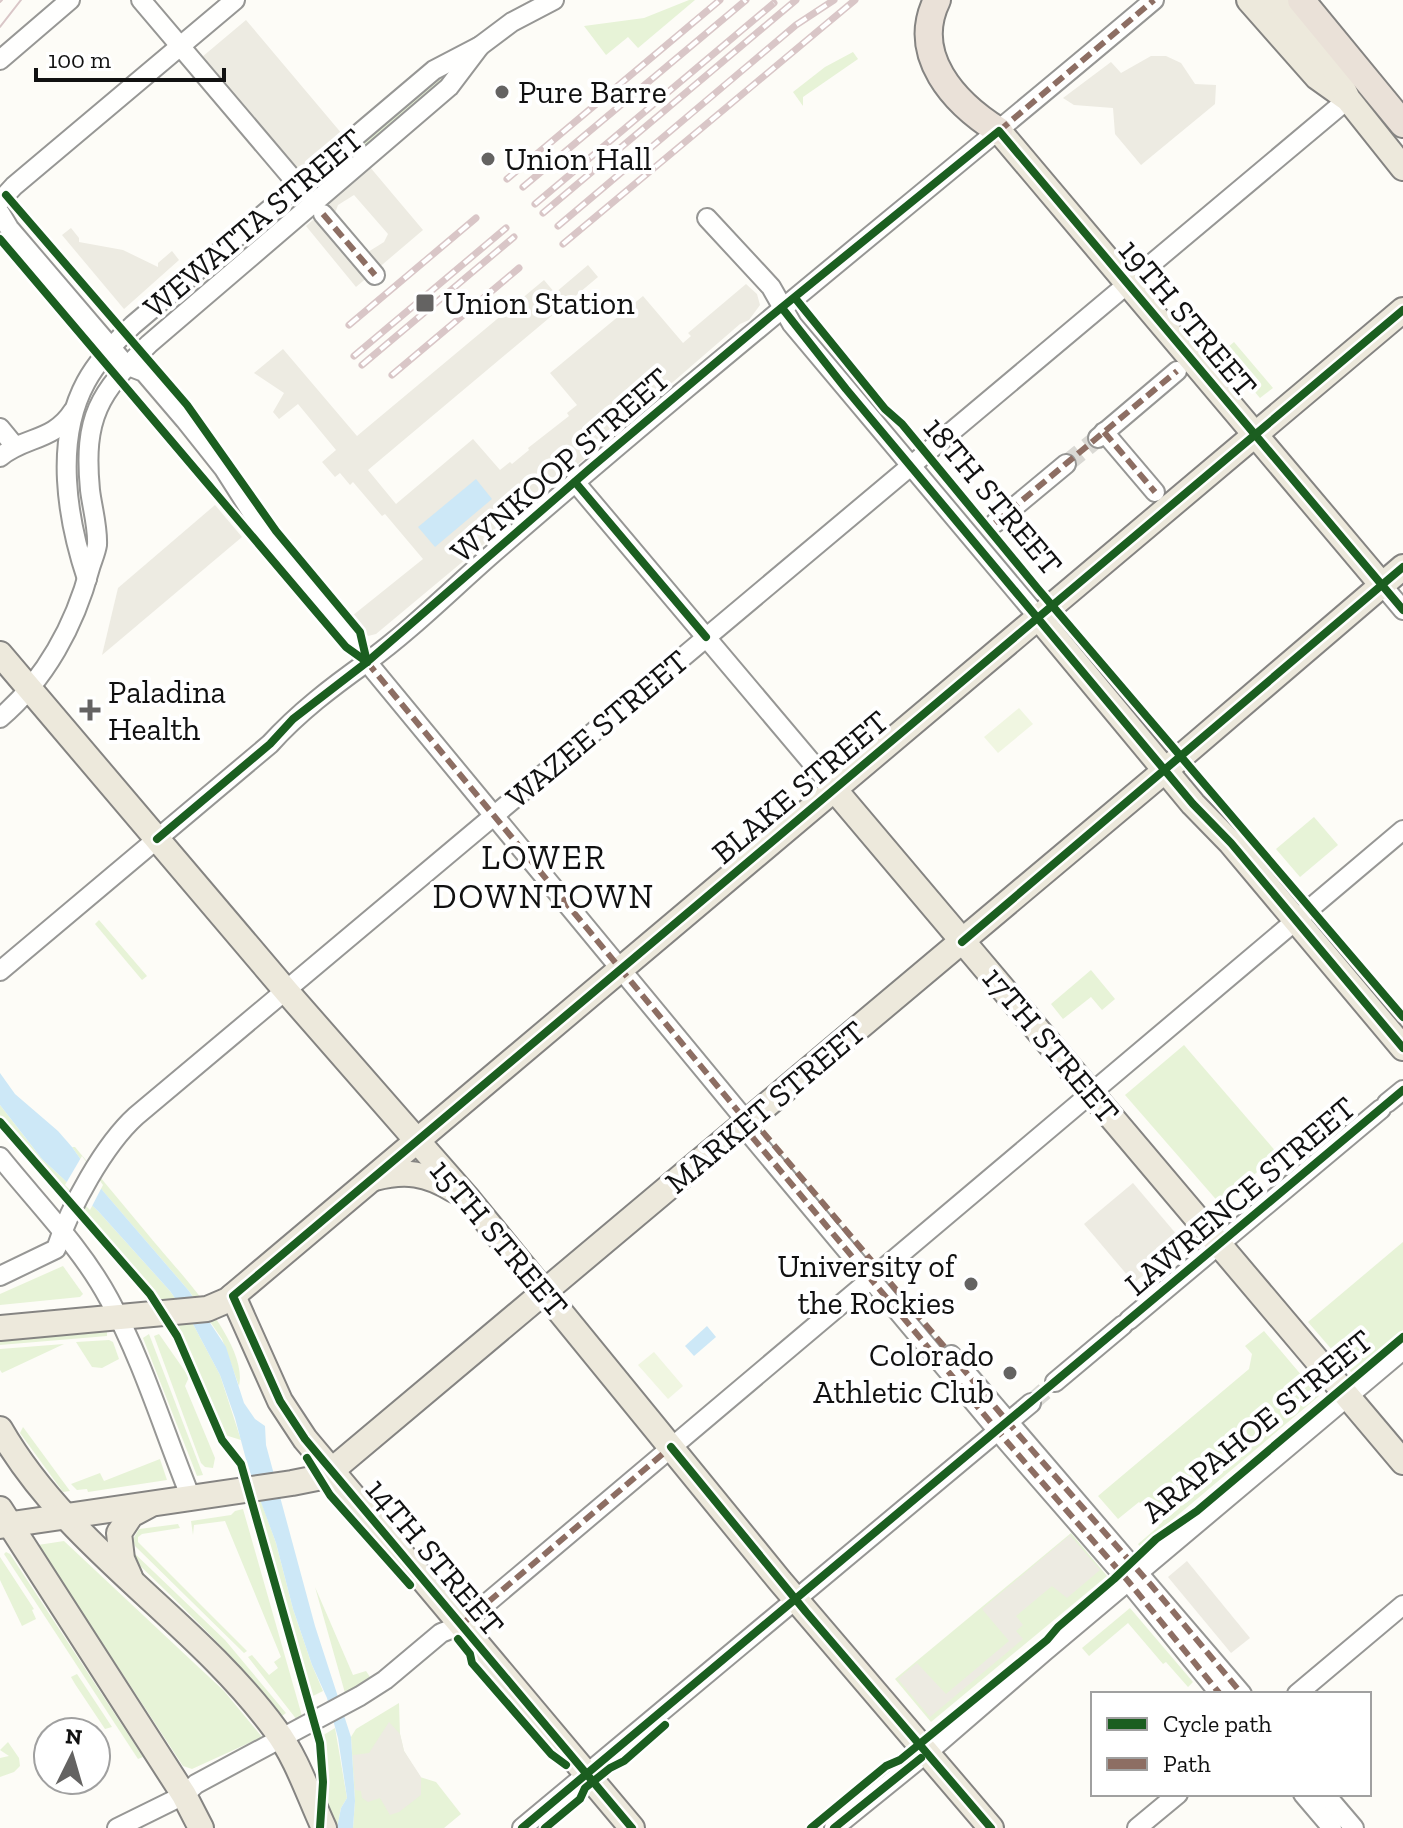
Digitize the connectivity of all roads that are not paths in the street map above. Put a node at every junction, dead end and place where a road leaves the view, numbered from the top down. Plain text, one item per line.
1 (70, 0) edge
2 (141, 0) edge
3 (235, 0) edge
4 (554, 0) edge
5 (937, 0) edge
6 (1154, 0) edge
7 (1249, 0) edge
8 (1276, 0) edge
9 (1301, 0) edge
10 (525, 6) edge
11 (180, 46) junction
12 (480, 46) junction
13 (0, 60) edge
14 (1348, 99) junction
15 (1403, 124) edge
16 (999, 131) junction
17 (1403, 168) edge
18 (298, 185) junction
19 (0, 201) edge
20 (318, 209) junction
21 (0, 213) edge
22 (707, 218) dead end
23 (375, 275) dead end
24 (1128, 283) junction
25 (782, 308) junction
26 (1403, 310) edge
27 (111, 348) junction
28 (126, 365) junction
29 (1177, 371) dead end
30 (77, 403) junction
31 (0, 428) edge
32 (1255, 435) junction
33 (14, 448) edge
34 (912, 464) junction
35 (1066, 464) tunnel mouth
36 (68, 469) junction
37 (575, 482) junction
38 (1155, 492) dead end
39 (995, 523) dead end
40 (1403, 567) edge
41 (87, 579) junction
42 (1382, 585) junction
43 (1403, 610) edge
44 (1038, 617) junction
45 (706, 637) junction
46 (0, 654) edge
47 (367, 662) junction
48 (30, 689) junction
49 (0, 718) edge
50 (1166, 769) junction
51 (834, 789) junction
52 (495, 816) junction
53 (1403, 830) edge
54 (157, 839) junction
55 (1296, 920) junction
56 (962, 942) junction
57 (621, 968) junction
58 (0, 971) edge
59 (287, 992) junction
60 (1403, 1048) edge
61 (1403, 1090) edge
62 (1091, 1093) junction
63 (747, 1122) junction
64 (416, 1140) junction
65 (0, 1157) edge
66 (370, 1180) junction
67 (469, 1200) junction
68 (65, 1225) junction
69 (1219, 1244) junction
70 (0, 1264) edge
71 (876, 1275) junction
72 (0, 1276) edge
73 (544, 1292) junction
74 (226, 1301) junction
75 (129, 1317) junction
76 (0, 1328) edge
77 (1403, 1350) edge
78 (1055, 1382) tunnel mouth
79 (1348, 1397) junction
80 (1031, 1403) tunnel mouth
81 (1002, 1426) junction
82 (0, 1429) edge
83 (671, 1447) junction
84 (1403, 1462) edge
85 (331, 1471) junction
86 (191, 1498) junction
87 (151, 1504) junction
88 (66, 1517) junction
89 (3, 1520) edge
90 (1133, 1577) junction
91 (135, 1586) junction
92 (795, 1599) junction
93 (1403, 1605) edge
94 (461, 1625) junction
95 (1219, 1692) edge
96 (1240, 1692) edge
97 (1299, 1692) edge
98 (292, 1734) junction
99 (926, 1754) junction
100 (586, 1773) junction
101 (184, 1795) junction
102 (1176, 1796) edge
103 (1305, 1796) edge
104 (1327, 1796) edge
105 (117, 1828) edge
106 (201, 1828) edge
107 (324, 1828) edge
108 (522, 1828) edge
109 (632, 1828) edge
110 (834, 1828) edge
111 (991, 1828) edge
112 (1137, 1828) edge
113 (1332, 1828) edge
114 (1354, 1828) edge

1 - 13 street
2 - 11 street
3 - 11 street
4 - 10 street, WEWATTA STREET
5 - 16 highway
6 - 16 street, WYNKOOP STREET
7 - 14 main road
8 - 14 main road
9 - 15 highway
10 - 12 street, WEWATTA STREET
11 - 18 street
11 - 19 street
12 - 18 street, WEWATTA STREET
12 - 20 street, WEWATTA STREET
14 - 17 main road
14 - 24 street, WAZEE STREET
16 - 24 main road, 19TH STREET
16 - 25 street, WYNKOOP STREET
18 - 20 street
18 - 27 street, WEWATTA STREET
20 - 23 street
20 - 28 street, WEWATTA STREET
21 - 27 street
22 - 25 street, 18TH STREET
24 - 32 main road, 19TH STREET
24 - 34 street, WAZEE STREET
25 - 34 street, 18TH STREET
25 - 37 street, WYNKOOP STREET
26 - 32 main road, BLAKE STREET
27 - 28 street
27 - 30 street, WEWATTA STREET
28 - 41 street, WEWATTA STREET
28 - 47 street
29 - 38 street
30 - 33 street
30 - 36 street, WEWATTA STREET
31 - 33 street
32 - 42 main road, 19TH STREET
32 - 44 main road, BLAKE STREET
33 - 36 street
34 - 44 street, 18TH STREET
34 - 45 street, WAZEE STREET
35 - 39 street
36 - 41 street, WEWATTA STREET
37 - 45 street, 17TH STREET
37 - 47 street, WYNKOOP STREET
40 - 42 main road, MARKET STREET
41 - 48 street, WEWATTA STREET
42 - 43 street, 19TH STREET
42 - 50 main road, MARKET STREET
44 - 50 main road, 18TH STREET
44 - 51 main road, BLAKE STREET
45 - 51 street, 17TH STREET
45 - 52 street, WAZEE STREET
46 - 48 main road, 15TH STREET
47 - 52 street
47 - 54 street, WYNKOOP STREET
48 - 49 street, WEWATTA STREET
48 - 54 main road, 15TH STREET
50 - 55 main road, 18TH STREET
50 - 56 main road, MARKET STREET
51 - 56 main road, 17TH STREET
51 - 57 main road, BLAKE STREET
52 - 57 street
52 - 59 street, WAZEE STREET
53 - 55 street
54 - 58 street, WYNKOOP STREET
54 - 59 main road, 15TH STREET
55 - 60 main road, 18TH STREET
55 - 62 street
56 - 62 main road, 17TH STREET
56 - 63 main road, MARKET STREET
57 - 63 street
57 - 64 main road, BLAKE STREET
59 - 64 main road, 15TH STREET
59 - 68 street, WAZEE STREET
61 - 69 street, LAWRENCE STREET
62 - 69 main road, 17TH STREET
62 - 71 street
63 - 71 street
63 - 73 main road, MARKET STREET
64 - 66 main road, BLAKE STREET
64 - 67 main road, 15TH STREET
65 - 68 street
66 - 67 main road
66 - 74 main road, BLAKE STREET
67 - 73 main road, 15TH STREET
68 - 70 street
68 - 72 street, WAZEE STREET
68 - 75 street
69 - 78 street, LAWRENCE STREET
69 - 79 main road, 17TH STREET
71 - 81 street
71 - 83 street
73 - 83 main road, 15TH STREET
73 - 85 main road, MARKET STREET
74 - 75 main road
74 - 85 main road, 14TH STREET
75 - 76 main road
75 - 86 street
77 - 79 street, ARAPAHOE STREET
79 - 84 main road, 17TH STREET
79 - 90 street, ARAPAHOE STREET
80 - 81 street
81 - 90 street
81 - 92 street
82 - 88 main road
83 - 92 main road, 15TH STREET
83 - 94 street
85 - 86 main road, MARKET STREET
85 - 94 main road, 14TH STREET
86 - 87 main road, MARKET STREET
87 - 88 main road, MARKET STREET
87 - 91 main road
88 - 89 main road, MARKET STREET
88 - 91 main road
89 - 101 main road
90 - 95 street
90 - 96 street
90 - 99 street, ARAPAHOE STREET
91 - 98 main road
92 - 99 main road, 15TH STREET
92 - 100 street
93 - 97 street
94 - 98 street
94 - 100 main road, 14TH STREET
98 - 101 street
98 - 107 main road
99 - 110 street, ARAPAHOE STREET
99 - 111 main road, 15TH STREET
100 - 108 street
100 - 109 main road, 14TH STREET
101 - 105 street
101 - 106 main road
102 - 112 street
103 - 113 street
104 - 114 street

